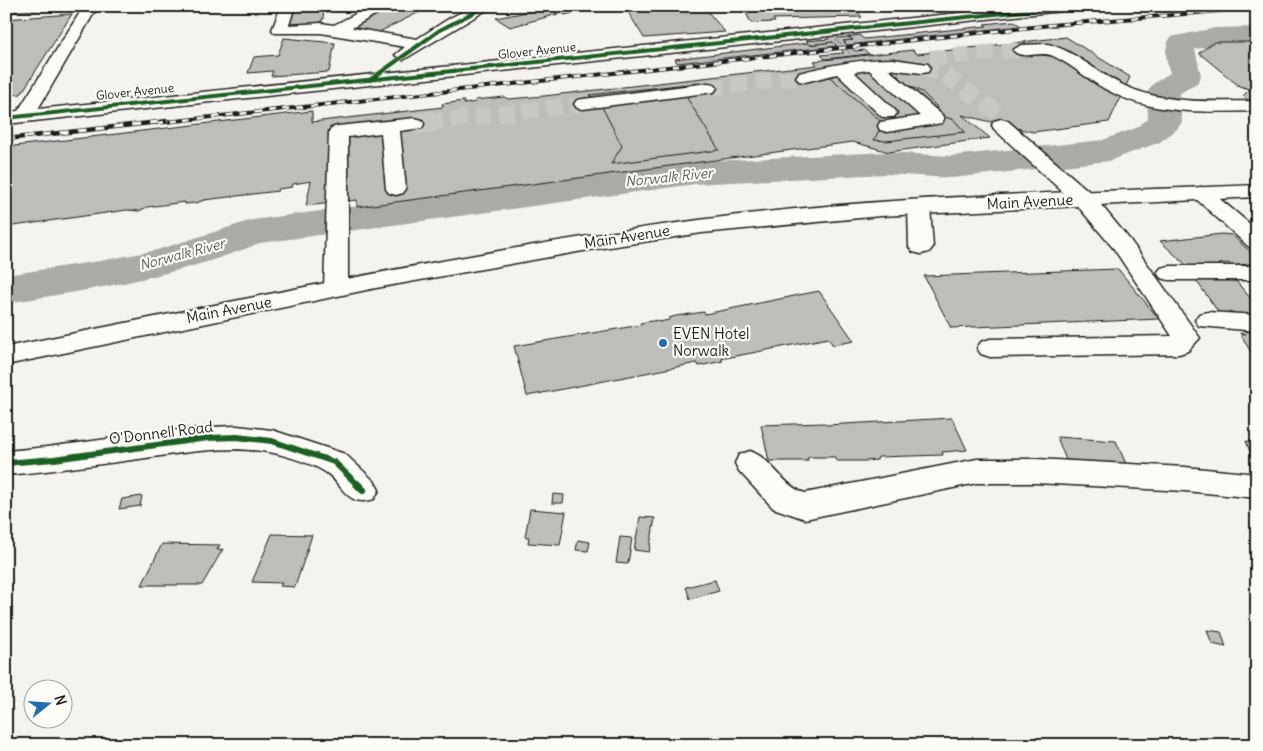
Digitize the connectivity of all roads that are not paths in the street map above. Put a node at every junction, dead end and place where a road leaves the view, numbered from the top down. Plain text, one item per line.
1 (91, 6) edge
2 (288, 6) edge
3 (382, 6) edge
4 (486, 6) edge
5 (1065, 6) edge
6 (1071, 6) edge
7 (335, 31) junction
8 (418, 44) junction
9 (1021, 50) tunnel mouth
10 (874, 66) junction
11 (921, 67) tunnel mouth
12 (842, 70) junction
13 (805, 77) tunnel mouth
14 (370, 80) junction
15 (708, 88) tunnel mouth
16 (583, 104) tunnel mouth
17 (1257, 106) edge
18 (25, 114) junction
19 (6, 118) edge
20 (415, 124) tunnel mouth
21 (1001, 124) tunnel mouth
22 (390, 126) junction
23 (396, 189) dead end
24 (1257, 191) edge
25 (1201, 193) junction
26 (1084, 199) junction
27 (919, 207) junction
28 (1257, 242) edge
29 (921, 247) dead end
30 (1169, 273) dead end
31 (1257, 273) edge
32 (336, 288) junction
33 (1208, 320) dead end
34 (1257, 323) edge
35 (990, 348) dead end
36 (6, 356) edge
37 (750, 463) dead end
38 (6, 464) edge
39 (1257, 486) edge
40 (363, 490) dead end

1 - 18 street
2 - 7 street
3 - 7 street
4 - 8 street
5 - 6 street, Glover Avenue
5 - 14 street, Glover Avenue
7 - 8 street
8 - 14 street
9 - 17 street
10 - 11 street
10 - 12 street
10 - 12 street
12 - 13 street
14 - 18 street, Glover Avenue
15 - 16 street
18 - 19 street, Glover Avenue
20 - 22 street
21 - 26 street
22 - 23 street
22 - 32 street
24 - 25 street, Main Avenue
25 - 26 street, Main Avenue
25 - 28 street
26 - 27 street, Main Avenue
26 - 35 street
27 - 29 street
27 - 32 street, Main Avenue
30 - 31 street
32 - 36 street, Main Avenue
33 - 34 street
37 - 39 street
38 - 40 street, O'Donnell Road

